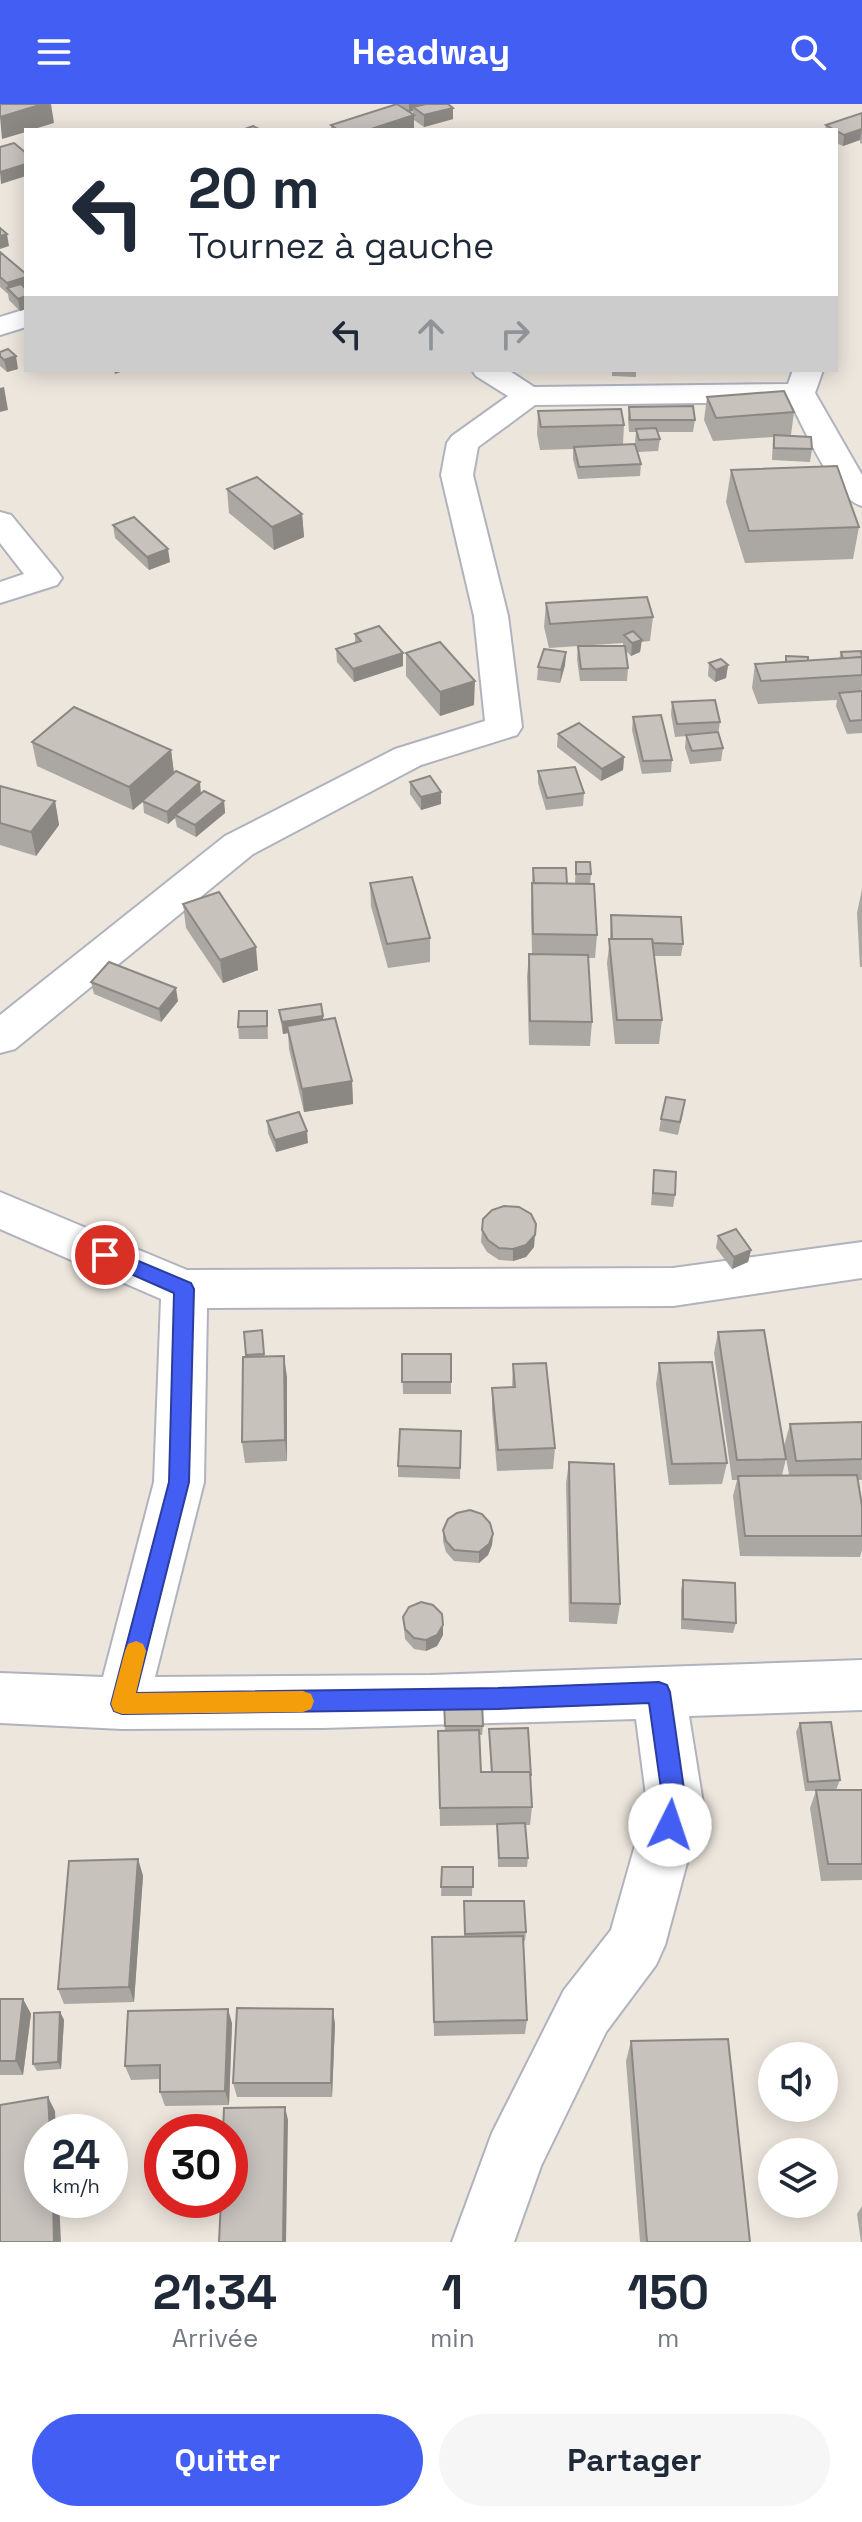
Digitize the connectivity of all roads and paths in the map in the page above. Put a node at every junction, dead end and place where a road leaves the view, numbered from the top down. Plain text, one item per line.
1 (24, 319) edge
2 (0, 326) edge
3 (490, 372) edge
4 (804, 381) edge
5 (528, 396) junction
6 (862, 496) edge
7 (0, 522) edge
8 (0, 593) edge
9 (0, 1038) edge
10 (0, 1210) edge
11 (862, 1260) edge
12 (184, 1289) junction
13 (862, 1685) edge
14 (659, 1692) junction
15 (0, 1698) edge
16 (122, 1704) junction
17 (483, 2242) edge

1 - 2 street
3 - 5 street
4 - 5 street
4 - 6 street
5 - 9 street
7 - 8 street
10 - 12 street
11 - 12 street
12 - 16 street
13 - 14 street
14 - 16 street
14 - 17 street
15 - 16 street

